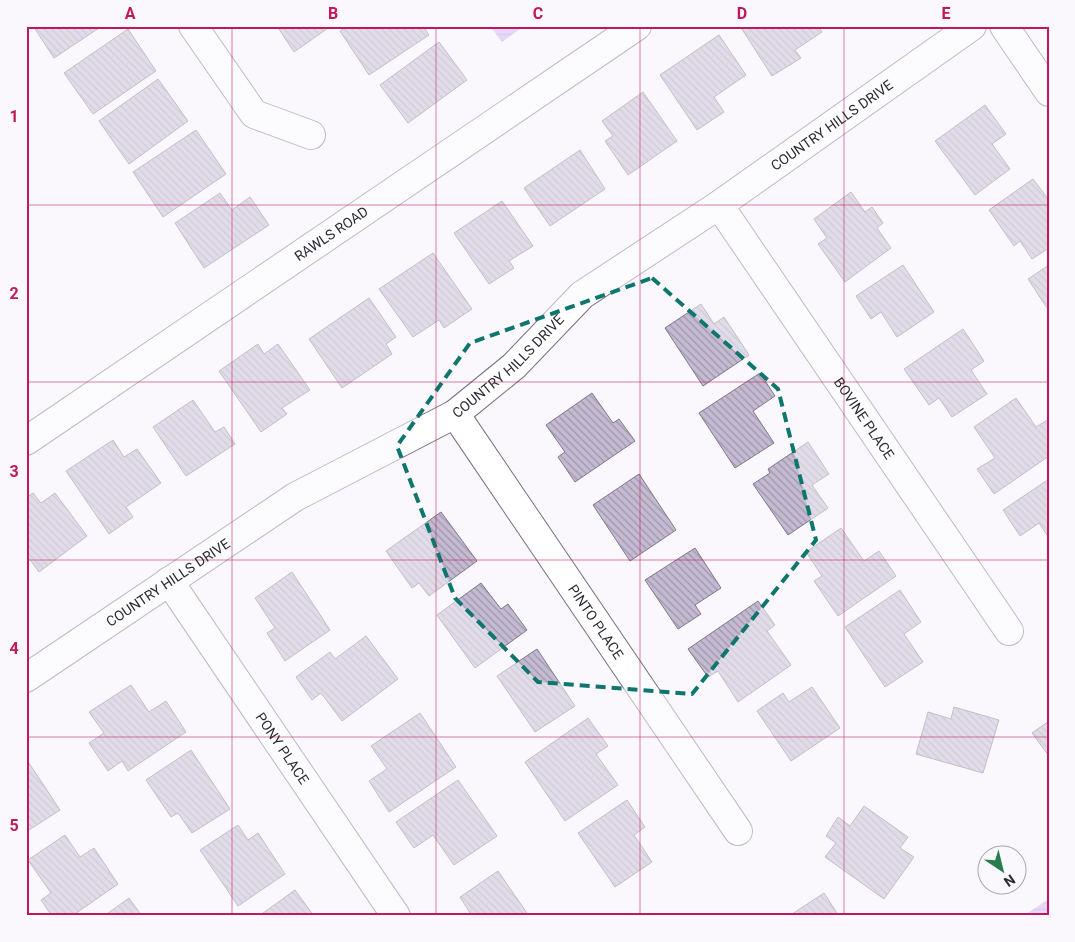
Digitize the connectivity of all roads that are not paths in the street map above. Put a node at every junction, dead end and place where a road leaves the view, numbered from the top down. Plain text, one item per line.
1 (193, 26) edge
2 (637, 26) edge
3 (972, 26) edge
4 (1004, 26) edge
5 (1049, 92) edge
6 (312, 135) dead end
7 (719, 205) junction
8 (454, 414) junction
9 (26, 441) edge
10 (168, 581) junction
11 (1009, 631) dead end
12 (26, 678) edge
13 (738, 830) dead end
14 (396, 916) edge

1 - 6 street
2 - 9 street, RAWLS ROAD
3 - 7 street, COUNTRY HILLS DRIVE
4 - 5 street
7 - 8 street, COUNTRY HILLS DRIVE
7 - 11 street, BOVINE PLACE
8 - 10 street, COUNTRY HILLS DRIVE
8 - 13 street, PINTO PLACE
10 - 12 street, COUNTRY HILLS DRIVE
10 - 14 street, PONY PLACE

